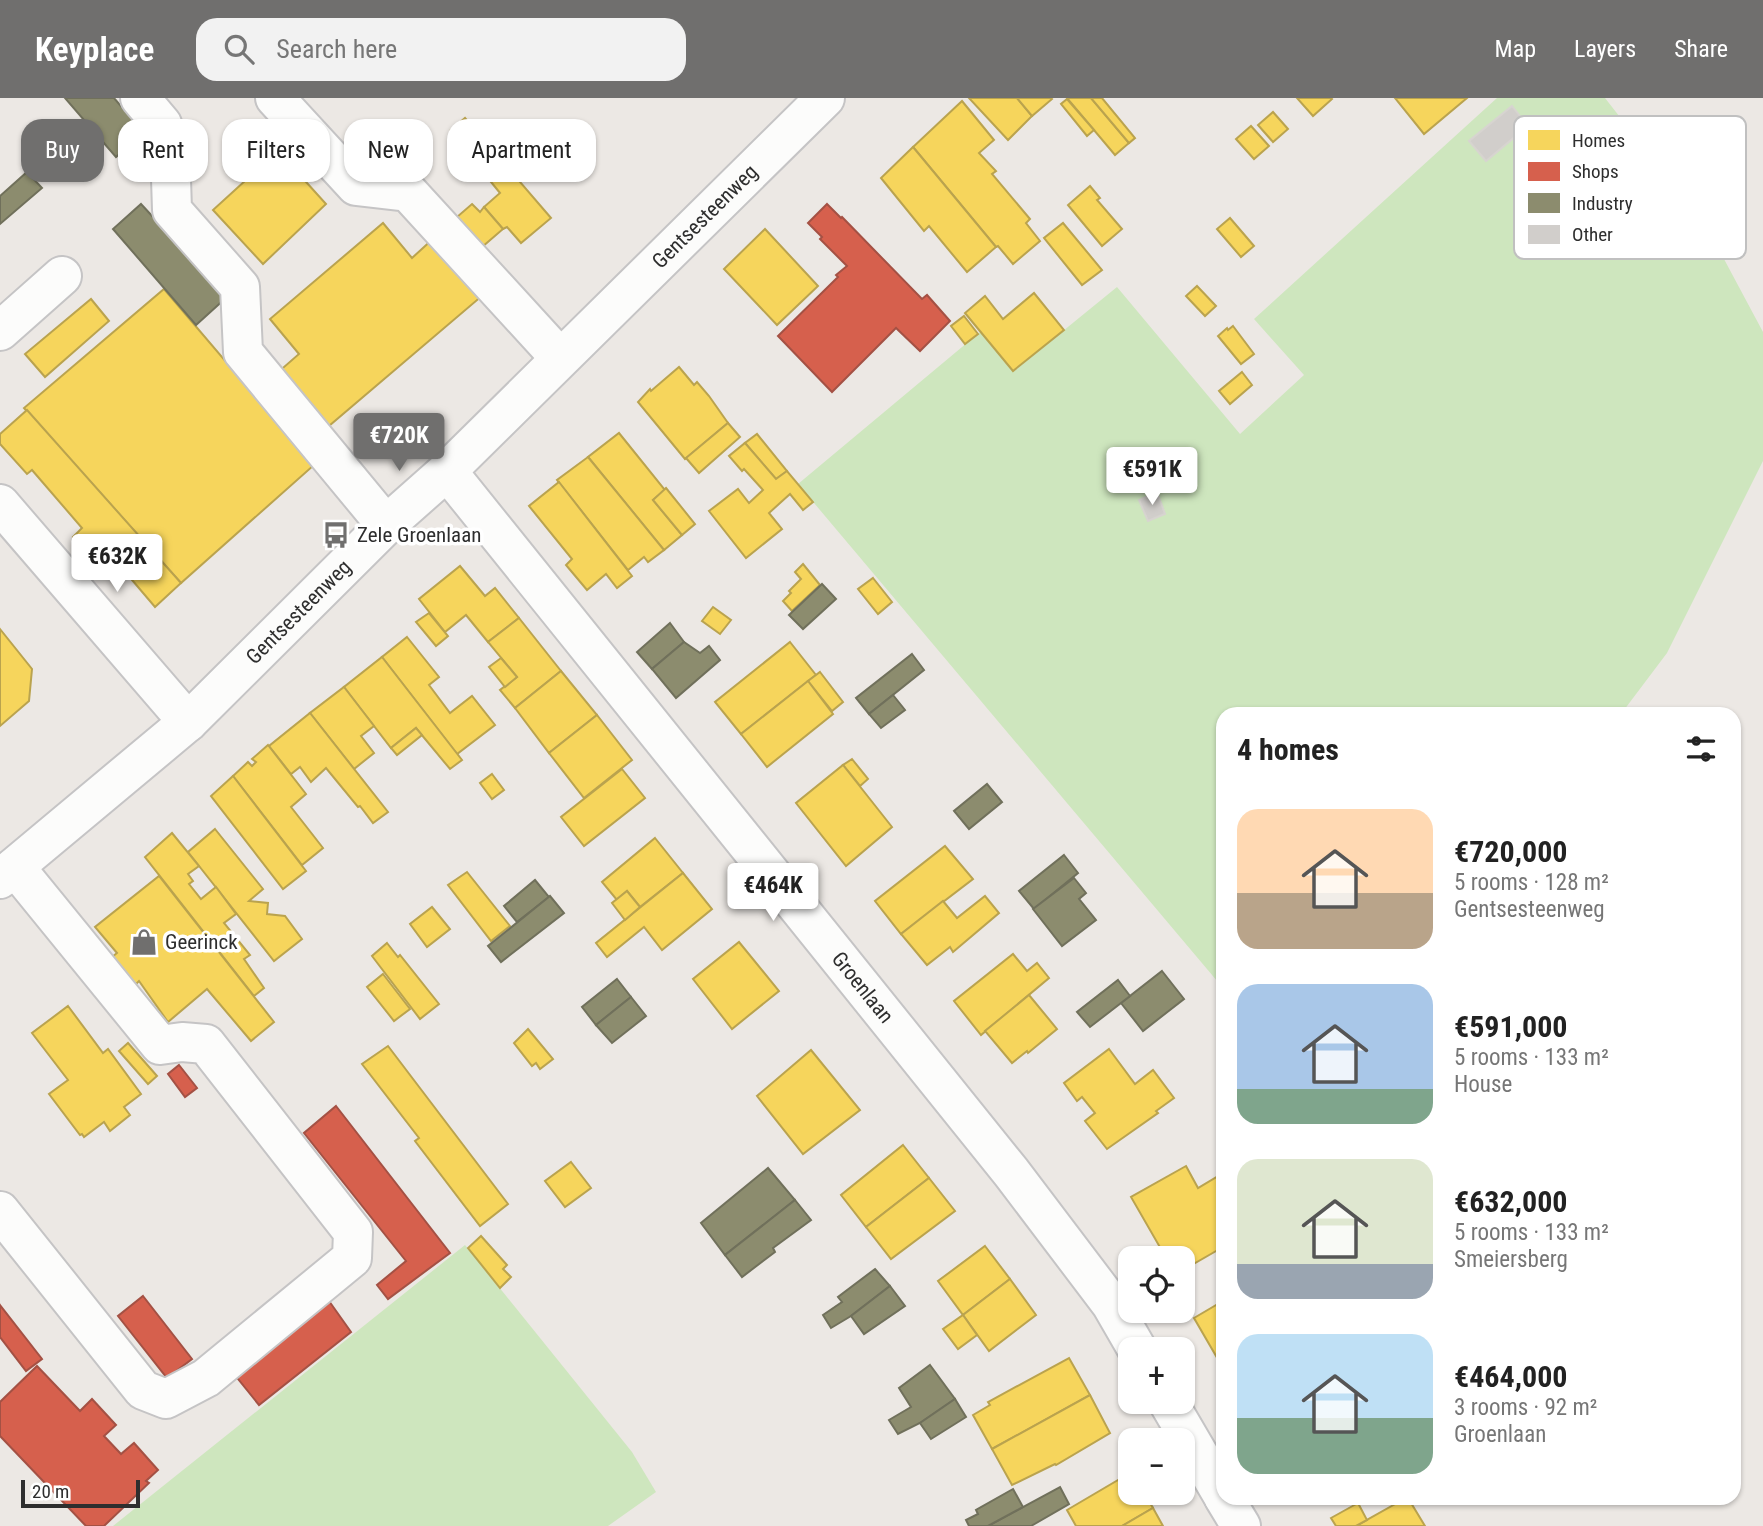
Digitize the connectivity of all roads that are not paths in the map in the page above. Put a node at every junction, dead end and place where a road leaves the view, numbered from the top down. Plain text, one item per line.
1 (140, 98) edge
2 (275, 98) edge
3 (825, 98) edge
4 (62, 276) dead end
5 (0, 331) edge
6 (560, 358) junction
7 (447, 471) junction
8 (0, 504) edge
9 (386, 525) junction
10 (188, 722) junction
11 (8, 873) edge
12 (0, 1211) edge
13 (1130, 1337) edge
14 (1175, 1414) edge
15 (1216, 1483) edge
16 (1229, 1505) edge
17 (1241, 1526) edge

1 - 9 street
2 - 6 street
3 - 6 street, Gentsesteenweg
4 - 5 street
6 - 7 street, Gentsesteenweg
7 - 9 street, Gentsesteenweg
7 - 13 street, Groenlaan
8 - 10 street
9 - 10 street, Gentsesteenweg
10 - 11 street, Gentsesteenweg
11 - 12 street
14 - 15 street
16 - 17 street

